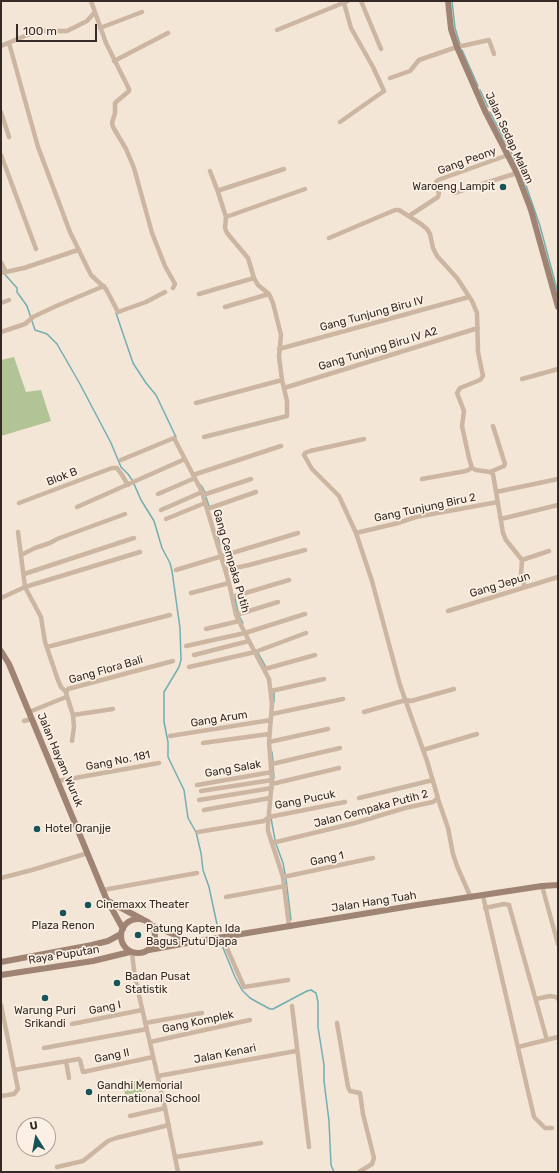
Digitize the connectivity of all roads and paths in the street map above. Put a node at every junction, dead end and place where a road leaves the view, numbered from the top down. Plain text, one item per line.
1 (91, 1) edge
2 (361, 1) edge
3 (448, 1) edge
4 (346, 2) edge
5 (142, 12) dead end
6 (94, 13) junction
7 (100, 28) junction
8 (277, 30) dead end
9 (168, 33) dead end
10 (9, 43) junction
11 (1, 46) edge
12 (460, 46) junction
13 (381, 48) dead end
14 (494, 54) dead end
15 (114, 61) junction
16 (390, 78) dead end
17 (1, 112) edge
18 (340, 122) dead end
19 (8, 136) dead end
20 (1, 155) edge
21 (508, 155) junction
22 (284, 169) dead end
23 (210, 171) dead end
24 (517, 173) junction
25 (305, 189) dead end
26 (218, 192) junction
27 (454, 193) dead end
28 (409, 216) junction
29 (226, 217) junction
30 (329, 238) dead end
31 (36, 249) dead end
32 (78, 250) junction
33 (1, 262) edge
34 (4, 272) edge
35 (254, 278) junction
36 (104, 286) junction
37 (173, 288) dead end
38 (165, 292) dead end
39 (199, 294) dead end
40 (269, 294) junction
41 (469, 297) junction
42 (9, 300) dead end
43 (1, 303) edge
44 (225, 306) dead end
45 (558, 307) edge
46 (478, 328) junction
47 (1, 332) edge
48 (279, 349) junction
49 (558, 369) edge
50 (522, 379) dead end
51 (282, 380) junction
52 (284, 388) junction
53 (196, 403) dead end
54 (493, 426) dead end
55 (204, 437) dead end
56 (364, 439) dead end
57 (281, 446) dead end
58 (185, 459) junction
59 (121, 460) dead end
60 (472, 468) junction
61 (490, 472) junction
62 (194, 476) junction
63 (251, 479) dead end
64 (422, 479) dead end
65 (558, 479) edge
66 (129, 485) junction
67 (256, 492) dead end
68 (496, 492) junction
69 (203, 493) junction
70 (158, 494) dead end
71 (498, 502) junction
72 (19, 503) dead end
73 (205, 503) junction
74 (558, 505) edge
75 (76, 507) dead end
76 (207, 509) junction
77 (161, 510) dead end
78 (125, 514) dead end
79 (166, 518) dead end
80 (500, 519) junction
81 (18, 532) dead end
82 (298, 532) dead end
83 (356, 533) junction
84 (134, 538) dead end
85 (305, 550) dead end
86 (549, 551) dead end
87 (140, 552) dead end
88 (22, 555) junction
89 (221, 557) junction
90 (522, 560) junction
91 (176, 570) dead end
92 (224, 570) junction
93 (24, 574) junction
94 (558, 577) edge
95 (290, 580) dead end
96 (229, 583) junction
97 (25, 587) junction
98 (525, 587) junction
99 (191, 593) dead end
100 (232, 597) junction
101 (1, 598) edge
102 (278, 602) dead end
103 (448, 611) dead end
104 (305, 614) dead end
105 (170, 615) dead end
106 (236, 615) junction
107 (239, 621) junction
108 (206, 629) dead end
109 (244, 633) junction
110 (306, 633) dead end
111 (249, 641) junction
112 (186, 646) dead end
113 (47, 647) junction
114 (1, 651) edge
115 (255, 652) junction
116 (194, 655) dead end
117 (315, 655) dead end
118 (173, 661) dead end
119 (189, 666) dead end
120 (265, 669) junction
121 (324, 679) dead end
122 (454, 689) dead end
123 (272, 691) junction
124 (66, 694) junction
125 (343, 699) dead end
126 (406, 700) junction
127 (113, 709) dead end
128 (29, 712) junction
129 (364, 712) dead end
130 (73, 715) junction
131 (271, 717) junction
132 (31, 719) junction
133 (24, 721) dead end
134 (328, 729) dead end
135 (269, 734) junction
136 (477, 734) dead end
137 (170, 736) dead end
138 (72, 741) dead end
139 (269, 742) junction
140 (203, 743) dead end
141 (340, 748) dead end
142 (423, 750) junction
143 (159, 762) dead end
144 (272, 764) junction
145 (339, 768) dead end
146 (272, 772) junction
147 (433, 780) junction
148 (58, 782) junction
149 (272, 784) junction
150 (197, 785) dead end
151 (201, 791) dead end
152 (270, 798) junction
153 (359, 798) dead end
154 (198, 800) dead end
155 (438, 800) junction
156 (344, 802) dead end
157 (204, 810) dead end
158 (269, 817) junction
159 (198, 832) dead end
160 (272, 843) junction
161 (88, 853) junction
162 (374, 858) dead end
163 (197, 873) dead end
164 (284, 877) junction
165 (1, 878) edge
166 (285, 886) junction
167 (542, 886) junction
168 (558, 886) edge
169 (103, 890) junction
170 (482, 896) junction
171 (226, 897) dead end
172 (471, 898) junction
173 (108, 901) junction
174 (485, 908) junction
175 (143, 920) junction
176 (153, 926) junction
177 (289, 926) junction
178 (556, 927) edge
179 (122, 931) junction
180 (222, 937) junction
181 (193, 942) junction
182 (558, 944) edge
183 (149, 950) junction
184 (133, 953) junction
185 (1, 962) edge
186 (1, 975) edge
187 (288, 980) dead end
188 (536, 999) junction
189 (558, 999) edge
190 (1, 1005) edge
191 (292, 1006) dead end
192 (142, 1010) junction
193 (202, 1012) dead end
194 (250, 1020) dead end
195 (145, 1023) junction
196 (338, 1023) dead end
197 (72, 1024) dead end
198 (147, 1029) junction
199 (558, 1037) edge
200 (547, 1040) junction
201 (8, 1042) junction
202 (150, 1042) junction
203 (1, 1043) edge
204 (518, 1047) junction
205 (44, 1048) dead end
206 (296, 1050) junction
207 (153, 1057) junction
208 (66, 1061) junction
209 (14, 1070) junction
210 (158, 1076) junction
211 (69, 1078) dead end
212 (1, 1096) edge
213 (165, 1108) junction
214 (130, 1116) dead end
215 (169, 1125) junction
216 (552, 1128) dead end
217 (261, 1143) dead end
218 (309, 1147) dead end
219 (176, 1157) junction
220 (57, 1167) dead end
221 (178, 1172) edge
222 (359, 1172) edge

1 - 6 street
2 - 13 street
3 - 12 main road, Jalan Sedap Malam
4 - 8 street
4 - 18 street
5 - 7 street
6 - 7 street
6 - 10 street
7 - 15 street
9 - 15 street
10 - 11 street
10 - 32 street
12 - 14 street
12 - 16 street
12 - 21 main road, Jalan Sedap Malam
15 - 37 street
17 - 19 street
20 - 31 street
21 - 24 main road, Jalan Sedap Malam
21 - 28 street, Gang Peony
22 - 26 street
23 - 26 street
24 - 27 street
24 - 45 main road, Jalan Sedap Malam
25 - 29 street
26 - 29 street
28 - 30 street
28 - 41 street
29 - 35 street
32 - 34 street
32 - 36 street
33 - 34 street
35 - 39 street
35 - 40 street
36 - 38 street
36 - 47 street
40 - 44 street
40 - 48 street
41 - 46 street
41 - 48 street, Gang Tunjung Biru IV
42 - 43 street
46 - 52 street, Gang Tunjung Biru IV A2
46 - 60 street
48 - 51 street
49 - 50 street
51 - 52 street
51 - 53 street
52 - 55 street
54 - 61 street
56 - 83 street, Jalan Cempaka Putih 2
57 - 62 street
58 - 59 street, Gang Cempaka Putih
58 - 62 street, Gang Cempaka Putih
58 - 66 street
60 - 61 street
60 - 64 street
61 - 68 street
62 - 69 street, Gang Cempaka Putih
62 - 70 street
63 - 69 street
65 - 68 street
66 - 72 street, Blok B
66 - 75 street
67 - 76 street
68 - 71 street
69 - 73 street, Gang Cempaka Putih
69 - 77 street
71 - 80 street
71 - 83 street, Gang Tunjung Biru 2
73 - 76 street, Gang Cempaka Putih
73 - 79 street
74 - 80 street
76 - 89 street, Gang Cempaka Putih
78 - 88 street
80 - 90 street
81 - 88 street
82 - 89 street
83 - 126 street, Jalan Cempaka Putih 2
84 - 93 street
85 - 92 street
86 - 90 street
87 - 97 street
88 - 93 street
89 - 91 street
89 - 92 street, Gang Cempaka Putih
90 - 98 street
92 - 96 street, Gang Cempaka Putih
93 - 97 street
94 - 98 street, Gang Jepun
95 - 100 street
96 - 99 street
96 - 100 street, Gang Cempaka Putih
97 - 101 street
97 - 113 street
98 - 103 street, Gang Jepun
100 - 106 street, Gang Cempaka Putih
102 - 106 street
104 - 109 street
105 - 113 street
106 - 107 street, Gang Cempaka Putih
107 - 108 street
107 - 109 street, Gang Cempaka Putih
109 - 111 street, Gang Cempaka Putih
109 - 112 street
110 - 115 street
111 - 115 street, Gang Cempaka Putih
111 - 116 street
113 - 124 street
114 - 128 main road, Jalan Hayam Wuruk
115 - 119 street
115 - 120 street, Gang Cempaka Putih
117 - 120 street
118 - 124 street, Gang Flora Bali
120 - 123 street, Gang Cempaka Putih
121 - 123 street
122 - 126 street
123 - 131 street, Gang Cempaka Putih
124 - 128 street, Gang Flora Bali
124 - 130 street
125 - 131 street, Gang Arum
126 - 129 street
126 - 142 street, Jalan Cempaka Putih 2
127 - 130 street
128 - 132 main road, Jalan Hayam Wuruk
130 - 138 street
131 - 135 street, Gang Cempaka Putih
131 - 137 street, Gang Arum
132 - 133 street
132 - 148 main road, Jalan Hayam Wuruk
134 - 139 street
135 - 139 street, Gang Cempaka Putih
135 - 140 street
136 - 142 street
139 - 144 street, Gang Cempaka Putih
141 - 144 street
142 - 147 street, Jalan Cempaka Putih 2
143 - 148 street, Gang No. 181
144 - 146 street, Gang Cempaka Putih
145 - 149 street
146 - 149 street, Gang Cempaka Putih
146 - 150 street, Gang Salak
147 - 153 street
147 - 155 street, Jalan Cempaka Putih 2
148 - 161 main road, Jalan Hayam Wuruk
149 - 151 street
149 - 152 street, Gang Cempaka Putih
149 - 154 street
152 - 157 street
152 - 158 street, Gang Cempaka Putih
155 - 160 street, Jalan Cempaka Putih 2
155 - 172 street
156 - 158 street, Gang Pucuk
158 - 159 street, Gang Pucuk
158 - 160 street, Gang Cempaka Putih
160 - 164 street, Gang Cempaka Putih
161 - 165 street
161 - 169 main road, Jalan Hayam Wuruk
162 - 164 street, Gang 1
163 - 169 street
164 - 166 street, Gang Cempaka Putih
166 - 171 street
166 - 177 street, Gang Cempaka Putih
167 - 168 main road, Jalan Hang Tuah
167 - 170 main road, Jalan Hang Tuah
167 - 178 street
169 - 173 main road, Jalan Hayam Wuruk
170 - 172 main road, Jalan Hang Tuah
170 - 174 street
172 - 177 main road, Jalan Hang Tuah
173 - 175 main road
173 - 179 main road, Jalan Hayam Wuruk
174 - 188 street
174 - 204 street
175 - 176 main road
175 - 179 main road
176 - 181 main road
176 - 183 main road
177 - 180 main road, Jalan Hang Tuah
178 - 182 street
179 - 184 main road
179 - 185 main road, Raya Puputan
180 - 181 main road, Jalan Hang Tuah
180 - 187 street
181 - 183 main road, Jalan Hang Tuah
183 - 184 main road
184 - 186 main road, Raya Puputan
184 - 192 street
188 - 189 street
188 - 200 street
190 - 201 street
191 - 206 street
192 - 195 street
192 - 197 street, Gang I
193 - 195 street
194 - 202 street, Gang Komplek
195 - 198 street
196 - 222 street
198 - 202 street
198 - 205 street
199 - 200 street
200 - 204 street
201 - 203 street
201 - 209 street
202 - 207 street
204 - 216 street
206 - 210 street, Jalan Kenari
206 - 218 street
207 - 208 street, Gang II
207 - 210 street
208 - 209 street, Gang II
208 - 211 street
209 - 212 street
210 - 213 street
213 - 214 street
213 - 215 street
215 - 219 street
215 - 220 street
217 - 219 street
219 - 221 street

